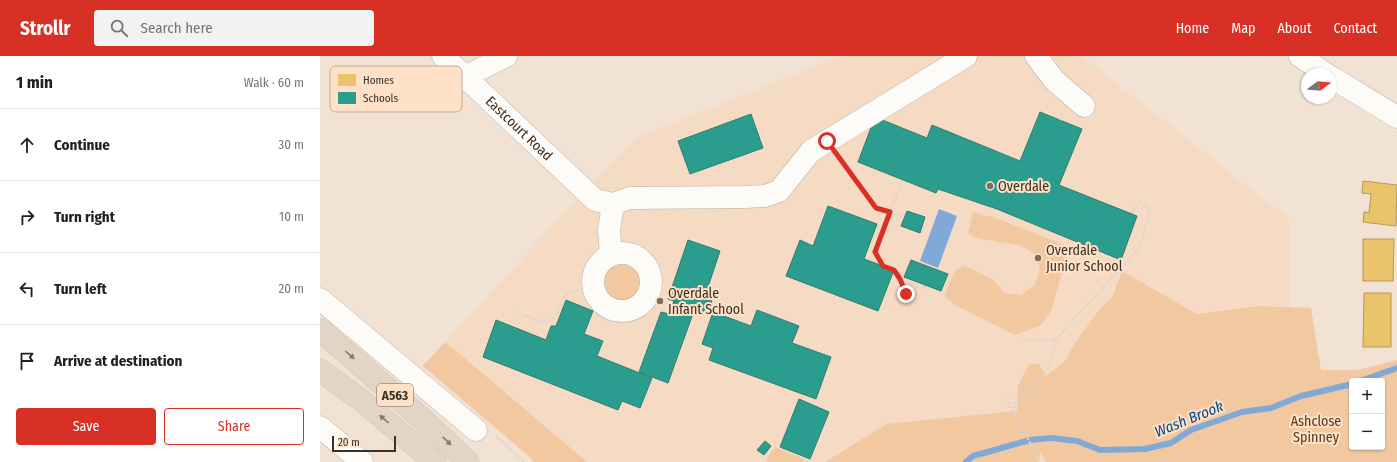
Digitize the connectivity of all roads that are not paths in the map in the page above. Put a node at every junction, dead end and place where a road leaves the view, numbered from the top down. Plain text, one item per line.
1 (443, 56) edge
2 (506, 56) edge
3 (966, 56) edge
4 (1036, 56) edge
5 (1300, 56) edge
6 (453, 66) edge
7 (1317, 68) edge
8 (462, 74) edge
9 (465, 77) junction
10 (1337, 81) edge
11 (1084, 106) dead end
12 (1397, 117) edge
13 (604, 202) junction
14 (611, 255) junction
15 (320, 299) edge
16 (320, 330) edge
17 (320, 370) edge
18 (320, 427) edge
19 (476, 430) road end
20 (362, 462) edge
21 (435, 462) edge
22 (468, 462) edge

1 - 6 street, Eastcourt Road
2 - 9 street
3 - 13 street
4 - 11 street
5 - 7 street
8 - 9 street, Eastcourt Road
9 - 13 street, Eastcourt Road
10 - 12 street
13 - 14 street
14 - 14 street
15 - 19 street
16 -> 22 highway, A563
21 -> 17 highway, A563
18 - 20 street

